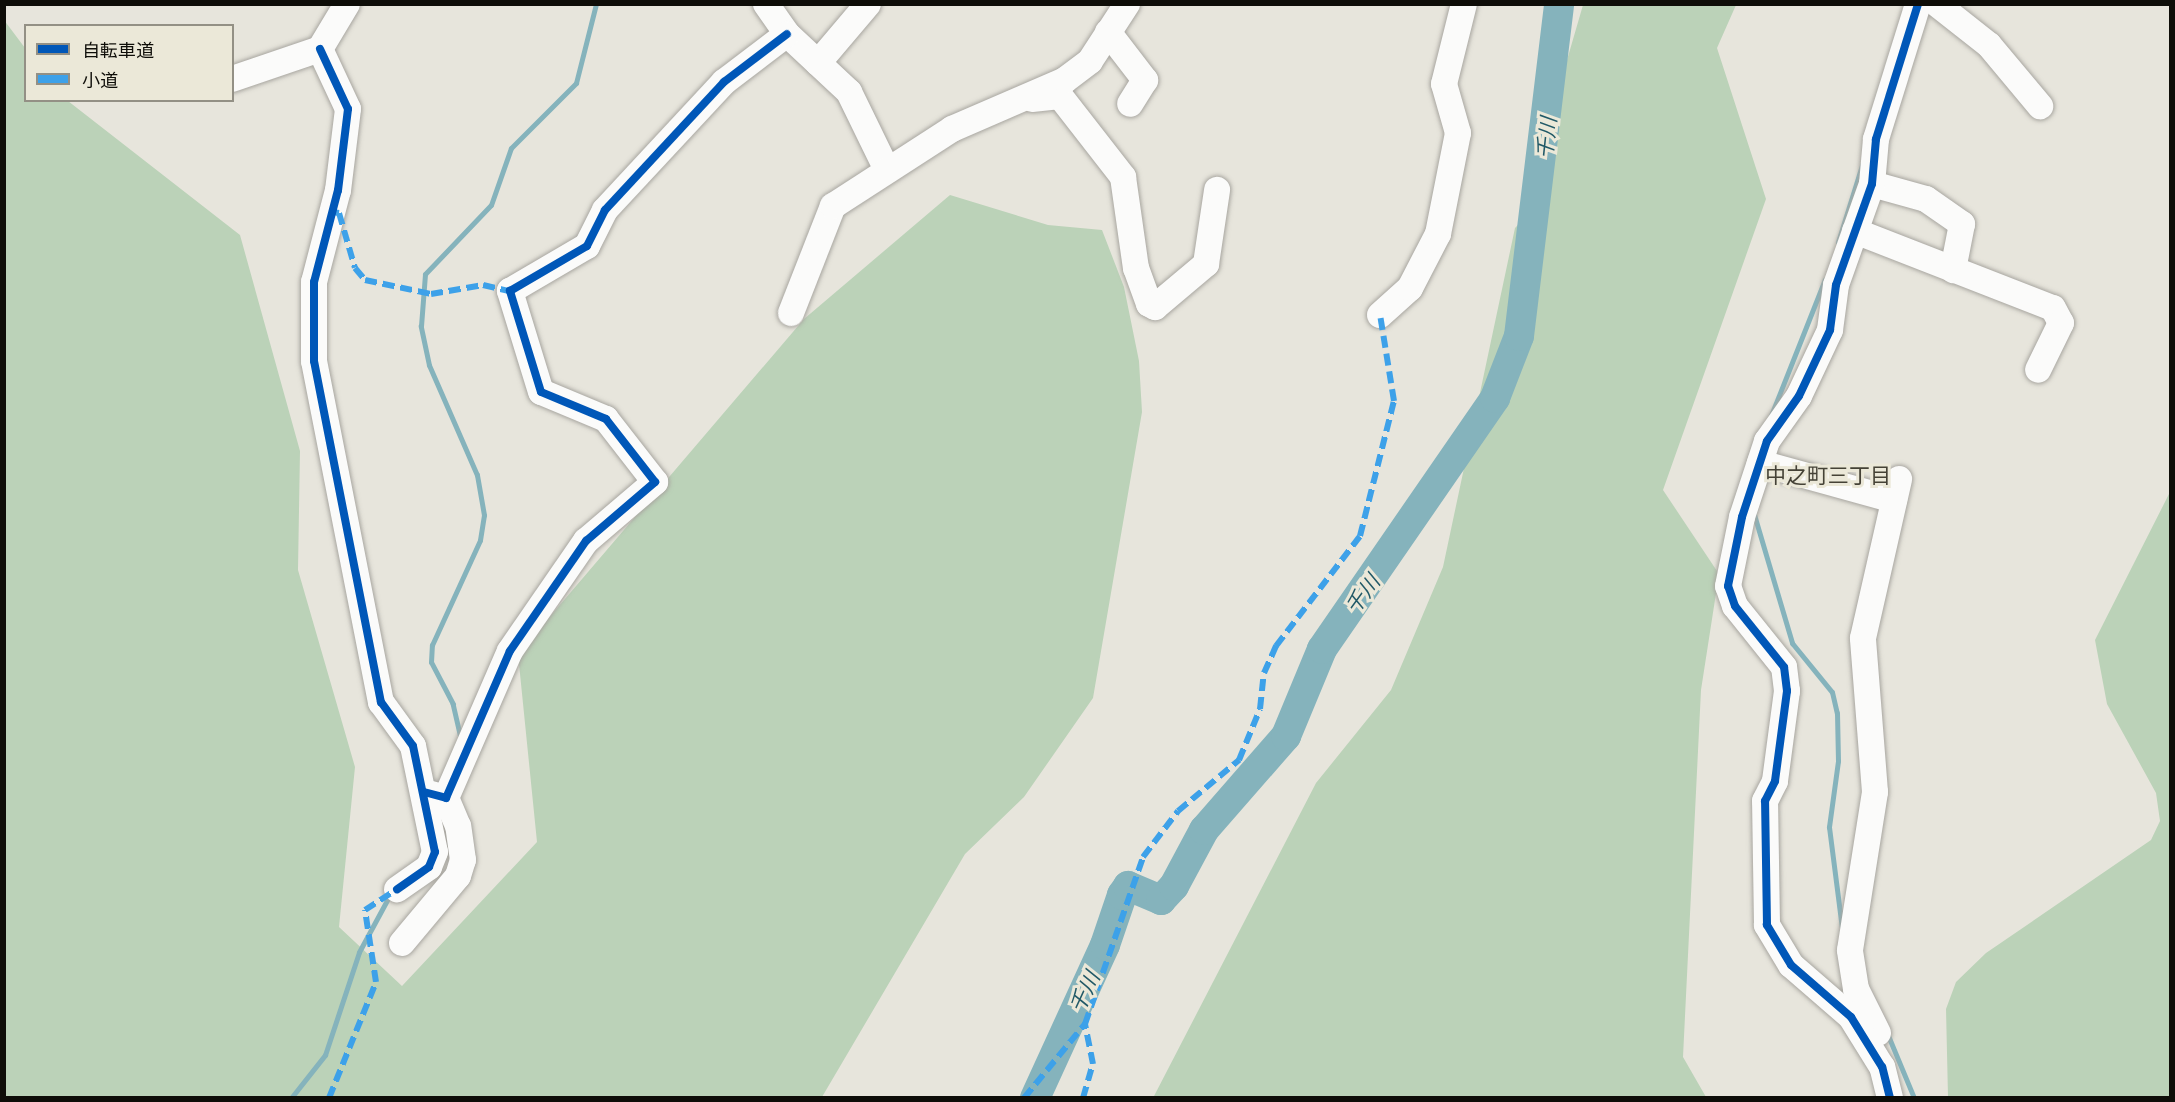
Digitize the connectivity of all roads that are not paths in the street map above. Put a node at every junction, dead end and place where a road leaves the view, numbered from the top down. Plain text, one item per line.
1 (347, 4) edge
2 (766, 4) edge
3 (868, 4) edge
4 (1127, 4) edge
5 (1464, 4) edge
6 (1919, 6) edge
7 (1108, 32) junction
8 (787, 34) junction
9 (320, 50) junction
10 (818, 63) junction
11 (234, 78) edge
12 (1025, 100) junction
13 (1130, 104) dead end
14 (2040, 106) dead end
15 (887, 170) junction
16 (1872, 184) junction
17 (1217, 190) dead end
18 (1855, 231) junction
19 (1953, 270) junction
20 (791, 313) dead end
21 (1380, 315) dead end
22 (2038, 370) dead end
23 (1760, 463) junction
24 (435, 795) junction
25 (397, 889) dead end
26 (402, 943) dead end
27 (1882, 1067) junction
28 (1890, 1098) edge

1 - 9 street
2 - 8 street
3 - 10 street
4 - 7 street
5 - 21 street
6 - 14 street
6 - 16 street
7 - 12 street
7 - 13 street
8 - 10 street
8 - 24 street
9 - 11 street
9 - 24 street
10 - 15 street
12 - 15 street
12 - 17 street
15 - 20 street
16 - 18 street
16 - 19 street
18 - 19 street
18 - 23 street
19 - 22 street
23 - 27 street
23 - 27 street
24 - 25 street
24 - 26 street
27 - 28 street

